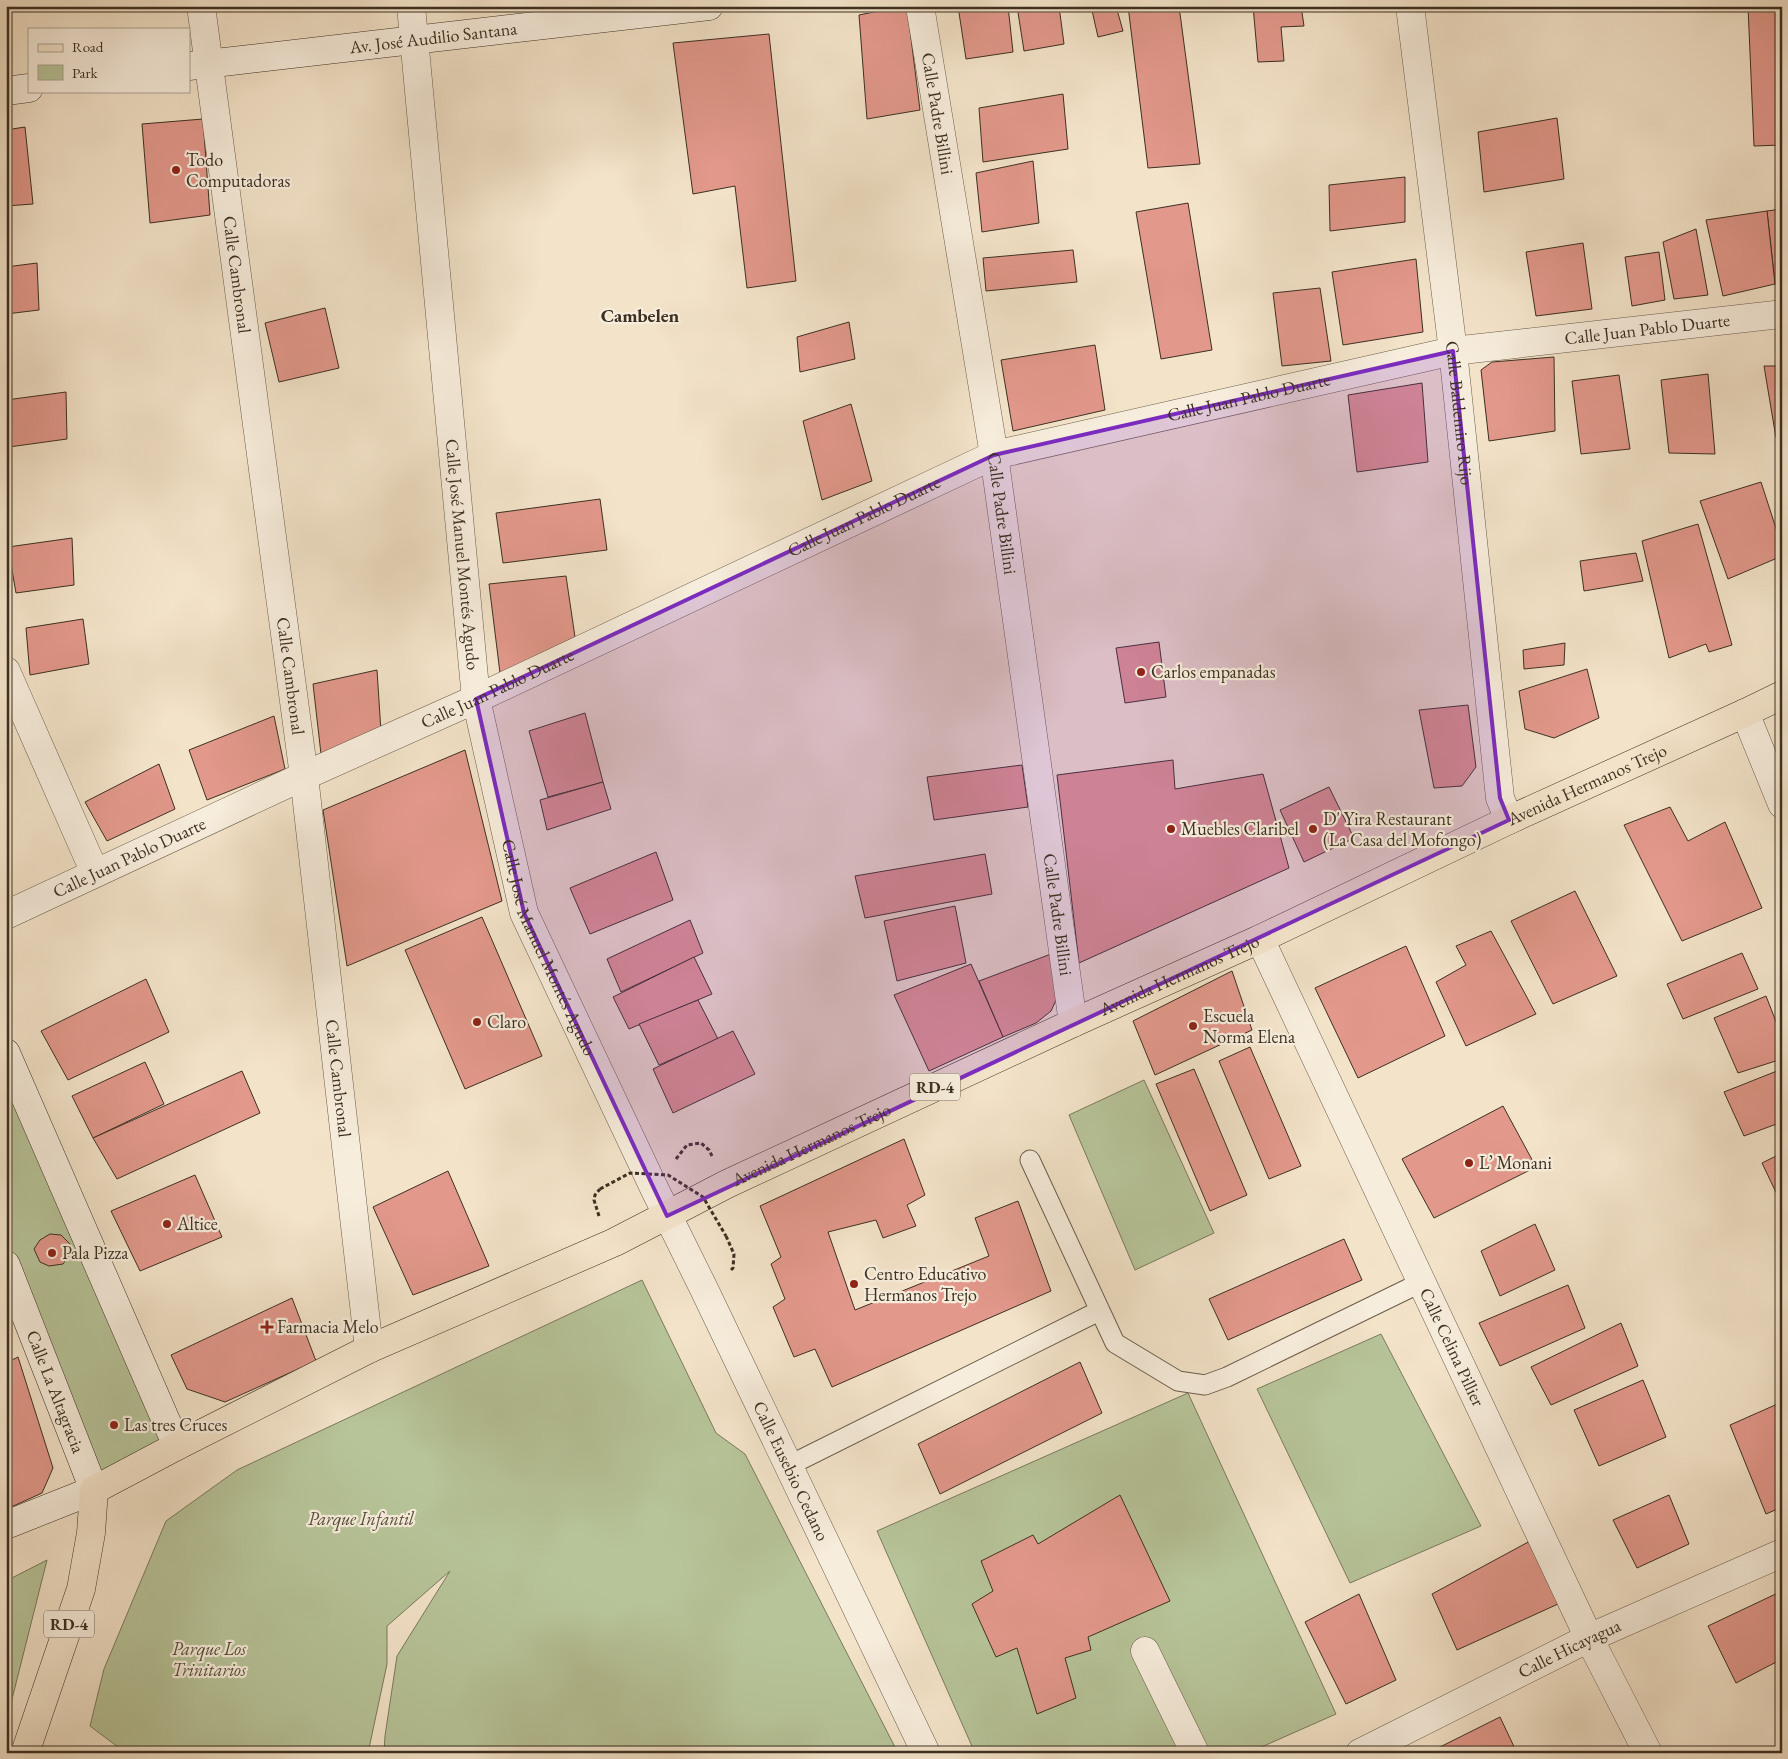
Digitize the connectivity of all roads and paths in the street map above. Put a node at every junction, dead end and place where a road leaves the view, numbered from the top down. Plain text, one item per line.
1 (201, 6) edge
2 (411, 6) edge
3 (709, 6) edge
4 (920, 6) edge
5 (1410, 6) edge
6 (415, 41) junction
7 (199, 65) edge
8 (28, 88) edge
9 (6, 91) edge
10 (1782, 314) edge
11 (1453, 351) junction
12 (994, 455) junction
13 (6, 671) edge
14 (1782, 695) edge
15 (476, 699) junction
16 (1745, 713) junction
17 (304, 776) junction
18 (1782, 804) edge
19 (1509, 820) junction
20 (95, 873) junction
21 (6, 915) edge
22 (1260, 938) junction
23 (1073, 1023) junction
24 (6, 1052) edge
25 (1030, 1160) dead end
26 (600, 1189) dead end
27 (654, 1190) joint
28 (667, 1216) junction
29 (726, 1236) dead end
30 (6, 1265) edge
31 (1422, 1282) junction
32 (14, 1306) edge
33 (1100, 1311) junction
34 (369, 1349) junction
35 (177, 1446) junction
36 (788, 1466) junction
37 (94, 1490) junction
38 (6, 1525) edge
39 (1782, 1553) edge
40 (1589, 1638) junction
41 (1145, 1651) dead end
42 (25, 1753) edge
43 (926, 1753) edge
44 (1195, 1753) edge
45 (1360, 1753) edge
46 (1648, 1753) edge

1 - 7 street, Calle Cambronal
2 - 6 street, Calle José Manuel Montés Agudo
3 - 6 street, Av. José Audilio Santana
4 - 12 street, Calle Padre Billini
5 - 11 street, Calle Baldemiro Rijo
6 - 7 street, Av. José Audilio Santana
6 - 15 street, Calle José Manuel Montés Agudo
7 - 17 street, Calle Cambronal
8 - 9 street
10 - 11 street, Calle Juan Pablo Duarte
11 - 12 street, Calle Juan Pablo Duarte
11 - 19 street, Calle Baldemiro Rijo
12 - 15 street, Calle Juan Pablo Duarte
12 - 23 street, Calle Padre Billini
13 - 20 street
14 - 16 main road, Avenida Hermanos Trejo / RD-4
15 - 17 street, Calle Juan Pablo Duarte
15 - 27 street, Calle José Manuel Montés Agudo
16 - 18 street
16 - 19 main road, Avenida Hermanos Trejo / RD-4
17 - 20 street, Calle Juan Pablo Duarte
17 - 34 street, Calle Cambronal
19 - 22 main road, Avenida Hermanos Trejo / RD-4
20 - 21 street, Calle Juan Pablo Duarte
22 - 23 main road, Avenida Hermanos Trejo / RD-4
22 - 31 street, Calle Celina Pillier
23 - 28 main road, Avenida Hermanos Trejo / RD-4
24 - 35 street
25 - 33 lane
26 - 29 path, bridge
27 - 28 street, Calle Eusebio Cedano
28 - 34 main road, Avenida Hermanos Trejo / RD-4
28 - 36 street, Calle Eusebio Cedano
30 - 32 street, Calle La Altagracia
31 - 33 lane
31 - 40 street, Calle Celina Pillier
32 - 37 street, Calle La Altagracia
33 - 36 lane
34 - 35 main road, Avenida Hermanos Trejo / RD-4
35 - 37 main road, Avenida Hermanos Trejo / RD-4
36 - 43 street, Calle Eusebio Cedano
37 - 38 street
37 - 42 main road, RD-4
39 - 40 street, Calle Hicayagua
40 - 45 street, Calle Hicayagua
40 - 46 street, Calle Celina Pillier
41 - 44 street

